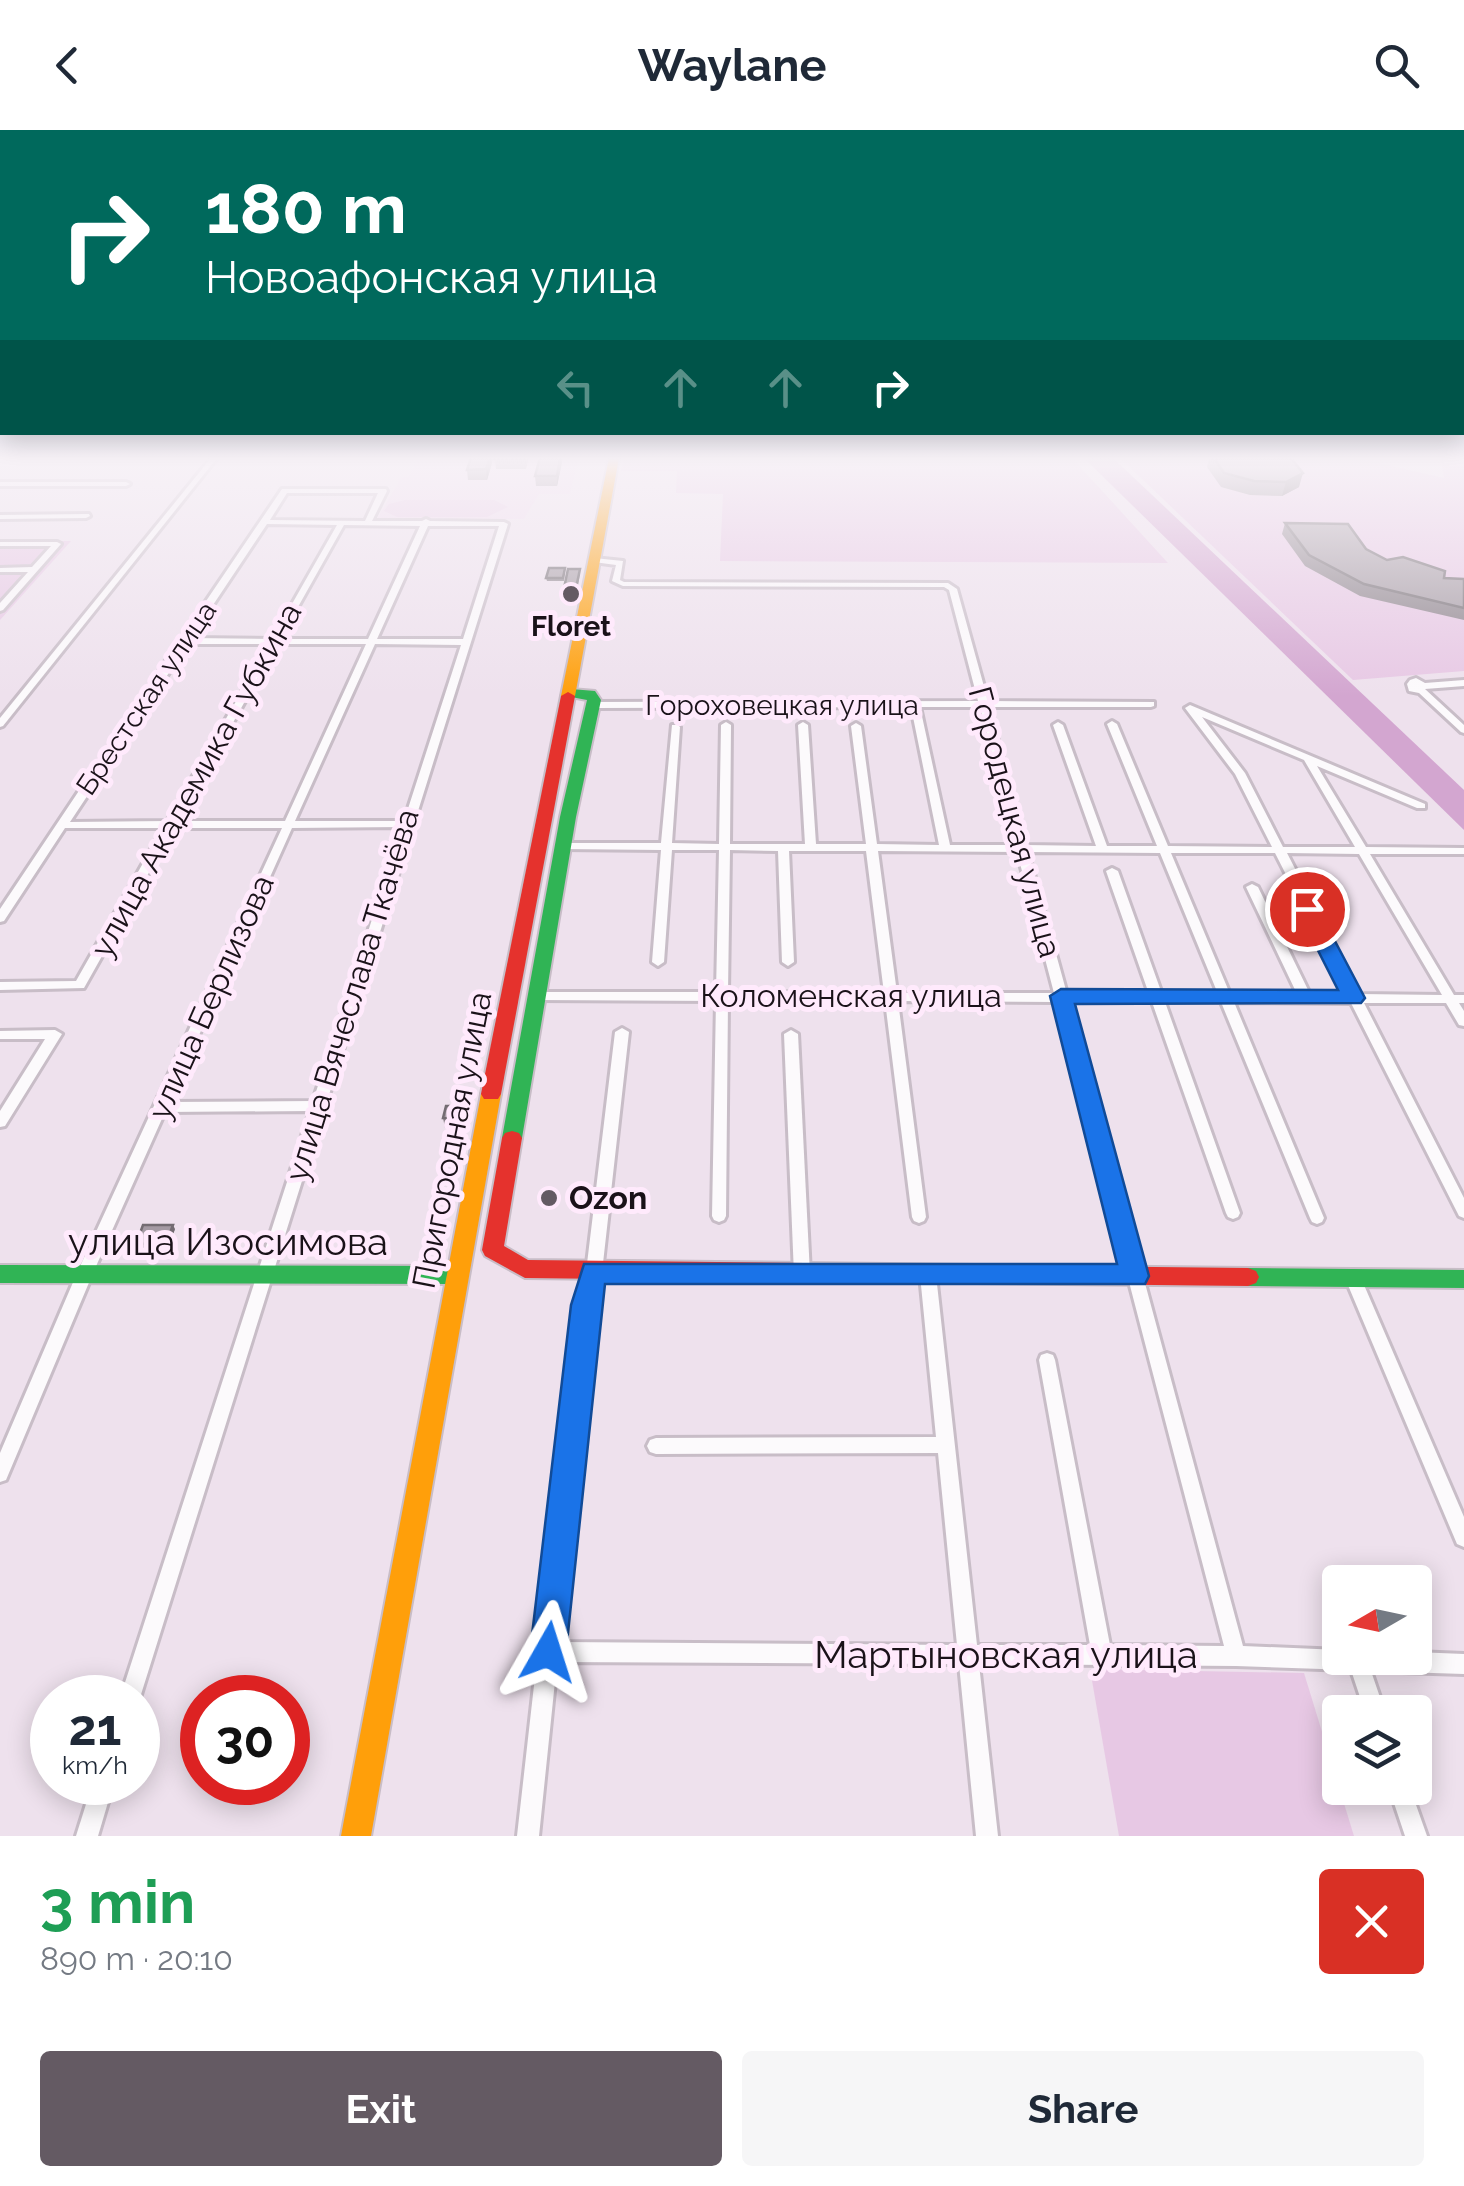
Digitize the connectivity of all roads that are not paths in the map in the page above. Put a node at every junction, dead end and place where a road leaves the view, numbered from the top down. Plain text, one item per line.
1 (150, 538) edge
2 (255, 538) edge
3 (333, 538) edge
4 (419, 538) edge
5 (497, 538) edge
6 (602, 538) edge
7 (0, 544) edge
8 (598, 560) junction
9 (35, 569) junction
10 (0, 570) edge
11 (0, 590) edge
12 (16, 590) junction
13 (0, 608) edge
14 (183, 641) junction
15 (374, 641) junction
16 (272, 642) junction
17 (465, 642) junction
18 (1464, 683) edge
19 (571, 693) junction
20 (1151, 704) dead end
21 (915, 705) junction
22 (983, 705) junction
23 (593, 706) junction
24 (0, 724) edge
25 (1112, 724) dead end
26 (726, 725) dead end
27 (803, 725) dead end
28 (1058, 725) dead end
29 (856, 726) dead end
30 (674, 727) dead end
31 (1464, 730) edge
32 (1306, 758) junction
33 (1421, 806) dead end
34 (547, 816) junction
35 (568, 817) junction
36 (288, 824) junction
37 (405, 824) junction
38 (61, 825) junction
39 (171, 825) junction
40 (562, 846) junction
41 (668, 847) junction
42 (722, 847) junction
43 (783, 848) junction
44 (811, 848) junction
45 (872, 848) junction
46 (945, 848) junction
47 (1022, 849) junction
48 (1103, 849) junction
49 (1165, 850) junction
50 (1277, 850) junction
51 (1364, 851) junction
52 (1464, 851) edge
53 (1112, 870) dead end
54 (1252, 887) dead end
55 (0, 918) edge
56 (658, 962) dead end
57 (788, 962) dead end
58 (0, 986) edge
59 (722, 996) junction
60 (889, 996) junction
61 (1061, 996) junction
62 (1158, 996) junction
63 (1226, 996) junction
64 (1305, 997) junction
65 (1353, 998) junction
66 (1457, 999) edge
67 (536, 1003) junction
68 (508, 1009) junction
69 (1464, 1022) edge
70 (622, 1032) dead end
71 (791, 1034) dead end
72 (0, 1035) edge
73 (315, 1106) junction
74 (162, 1107) junction
75 (0, 1122) edge
76 (1464, 1212) edge
77 (1233, 1213) dead end
78 (719, 1216) dead end
79 (919, 1217) dead end
80 (1317, 1218) dead end
81 (594, 1272) junction
82 (0, 1274) edge
83 (85, 1274) junction
84 (802, 1274) junction
85 (264, 1275) junction
86 (456, 1275) junction
87 (928, 1275) junction
88 (1134, 1276) junction
89 (1353, 1278) junction
90 (1464, 1278) edge
91 (1047, 1360) dead end
92 (946, 1445) junction
93 (656, 1446) dead end
94 (0, 1474) edge
95 (1464, 1538) edge
96 (548, 1652) junction
97 (1102, 1655) junction
98 (1236, 1656) junction
99 (968, 1658) junction
100 (1322, 1659) edge
101 (1432, 1663) edge
102 (1464, 1664) edge
103 (137, 1675) edge
104 (97, 1805) edge
105 (1406, 1805) edge
106 (87, 1836) edge
107 (356, 1836) edge
108 (528, 1836) edge
109 (987, 1836) edge
110 (1416, 1836) edge

1 - 24 street
2 - 14 street, Брестская улица
3 - 16 street, улица Академика Губкина
4 - 15 street, улица Берлизова
5 - 17 street, улица Вячеслава Ткачёва
6 - 8 street, Пригородная улица
7 - 9 street
8 - 19 street, Пригородная улица
8 - 22 street, Городецкая улица
9 - 10 street
9 - 12 street
11 - 12 street
12 - 13 street
14 - 16 street
14 - 38 street, Брестская улица
15 - 16 street
15 - 17 street
15 - 36 street, улица Берлизова
16 - 39 street, улица Академика Губкина
17 - 37 street, улица Вячеслава Ткачёва
18 - 31 street
19 - 23 street
19 - 34 street, Пригородная улица
20 - 22 street, Гороховецкая улица
21 - 22 street, Гороховецкая улица
21 - 23 street, Гороховецкая улица
21 - 46 street
22 - 47 street, Городецкая улица
23 - 35 street
25 - 49 street
26 - 42 street
27 - 44 street
28 - 48 street
29 - 45 street
30 - 41 street
32 - 33 street
32 - 50 street
32 - 51 street
34 - 35 street
34 - 68 street, Пригородная улица
35 - 40 street
36 - 37 street
36 - 39 street
36 - 74 street, улица Берлизова
37 - 73 street, улица Вячеслава Ткачёва
38 - 39 street
38 - 55 street, Брестская улица
39 - 58 street, улица Академика Губкина
40 - 41 street
40 - 67 street
41 - 42 street
41 - 56 street
42 - 43 street
42 - 59 street
43 - 44 street
43 - 57 street
44 - 45 street
45 - 46 street
45 - 60 street
46 - 47 street
47 - 48 street
47 - 61 street, Городецкая улица
48 - 49 street
49 - 50 street
49 - 63 street
50 - 51 street
50 - 65 street
51 - 52 street
51 - 66 street
53 - 62 street
54 - 64 street
59 - 60 street, Коломенская улица
59 - 67 street, Коломенская улица
59 - 78 street
60 - 61 street, Коломенская улица
60 - 79 street
61 - 62 street, Коломенская улица
61 - 88 street, Городецкая улица
62 - 63 street, Коломенская улица
62 - 77 street
63 - 64 street, Коломенская улица
63 - 80 street
64 - 65 street, Коломенская улица
65 - 66 street, Коломенская улица
65 - 76 street
66 - 69 street
67 - 68 street, Коломенская улица
67 - 81 street
68 - 86 street, Пригородная улица
70 - 81 street
71 - 84 street
72 - 75 street
73 - 74 street
73 - 85 street, улица Вячеслава Ткачёва
74 - 83 street, улица Берлизова
81 - 84 street
81 - 96 street
82 - 83 street, улица Изосимова
83 - 85 street, улица Изосимова
83 - 94 street, улица Берлизова
84 - 87 street
85 - 86 street, улица Изосимова
85 - 103 street, улица Вячеслава Ткачёва
86 - 107 street, Пригородная улица
87 - 88 street
87 - 92 street
88 - 89 street
88 - 98 street, Городецкая улица
89 - 90 street
89 - 95 street
91 - 97 street
92 - 93 street
92 - 99 street
96 - 99 street, Мартыновская улица
96 - 108 street
97 - 98 street, Мартыновская улица
97 - 99 street, Мартыновская улица
98 - 100 street, Мартыновская улица
99 - 109 street
101 - 102 street, Мартыновская улица
104 - 106 street
105 - 110 street

